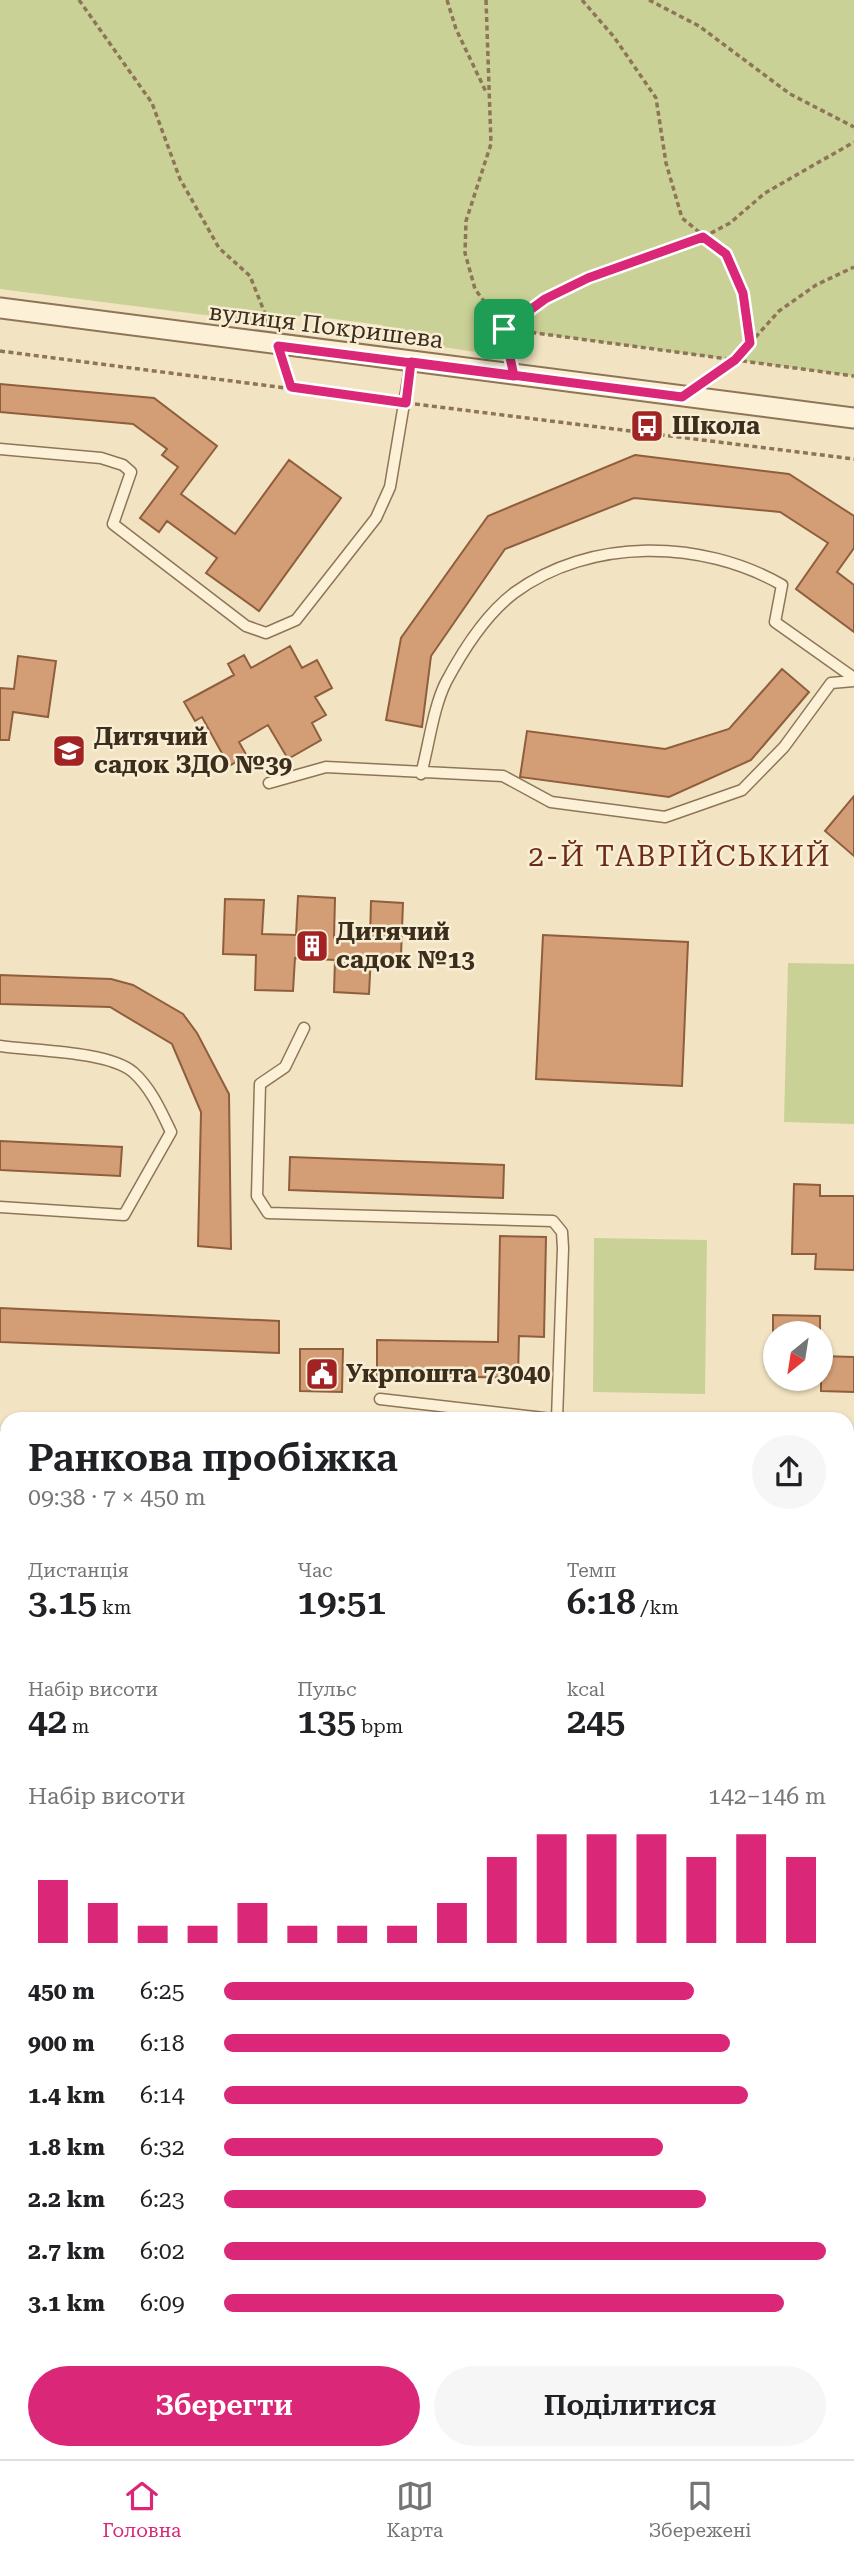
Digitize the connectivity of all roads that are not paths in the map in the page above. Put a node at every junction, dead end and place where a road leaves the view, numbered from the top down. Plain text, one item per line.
1 (0, 308) edge
2 (411, 362) junction
3 (854, 418) edge
4 (0, 449) edge
5 (854, 680) edge
6 (421, 774) junction
7 (270, 783) dead end
8 (304, 1028) dead end
9 (0, 1046) edge
10 (0, 1207) edge
11 (380, 1399) dead end
12 (493, 1412) edge
13 (554, 1412) edge

1 - 2 street, вулиця Покришева
2 - 3 street, вулиця Покришева
2 - 4 lane
5 - 6 lane
5 - 6 lane
6 - 7 lane
8 - 13 lane
9 - 10 lane
11 - 12 lane

